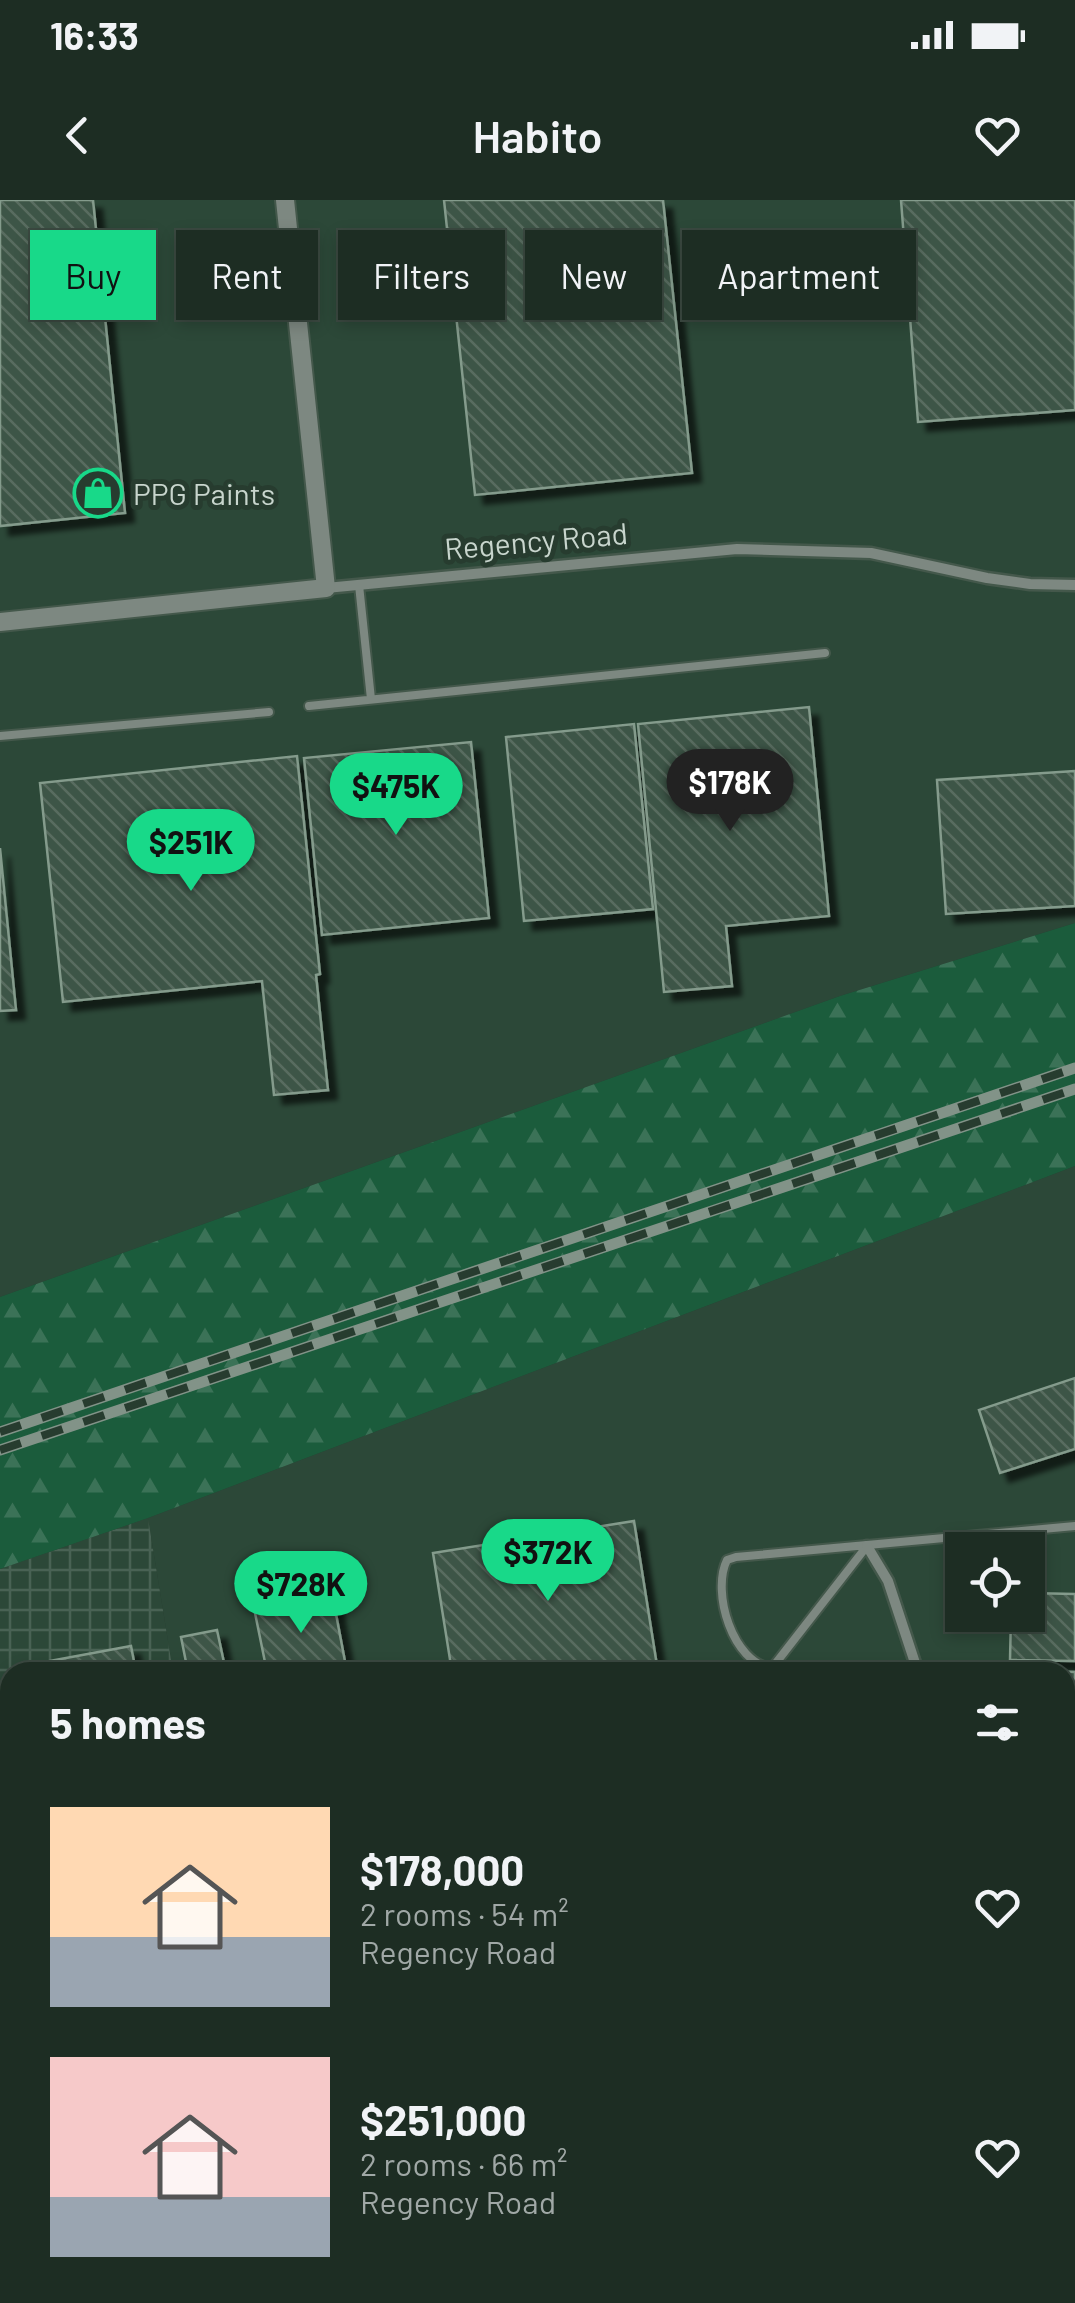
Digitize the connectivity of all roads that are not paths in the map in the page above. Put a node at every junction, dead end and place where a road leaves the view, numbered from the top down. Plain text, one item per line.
1 (285, 200) edge
2 (360, 584) junction
3 (1075, 584) edge
4 (326, 588) junction
5 (0, 622) edge
6 (825, 653) dead end
7 (371, 700) junction
8 (309, 706) dead end
9 (270, 712) dead end
10 (0, 736) edge
11 (1075, 1526) edge
12 (867, 1546) junction
13 (754, 1662) edge
14 (777, 1662) edge
15 (915, 1662) edge

1 - 4 street
2 - 3 street, Regency Road
2 - 4 street, Regency Road
2 - 7 lane
4 - 5 street, Regency Road
6 - 7 lane
7 - 8 lane
9 - 10 lane
11 - 12 lane
12 - 13 lane
12 - 14 lane
12 - 15 street

